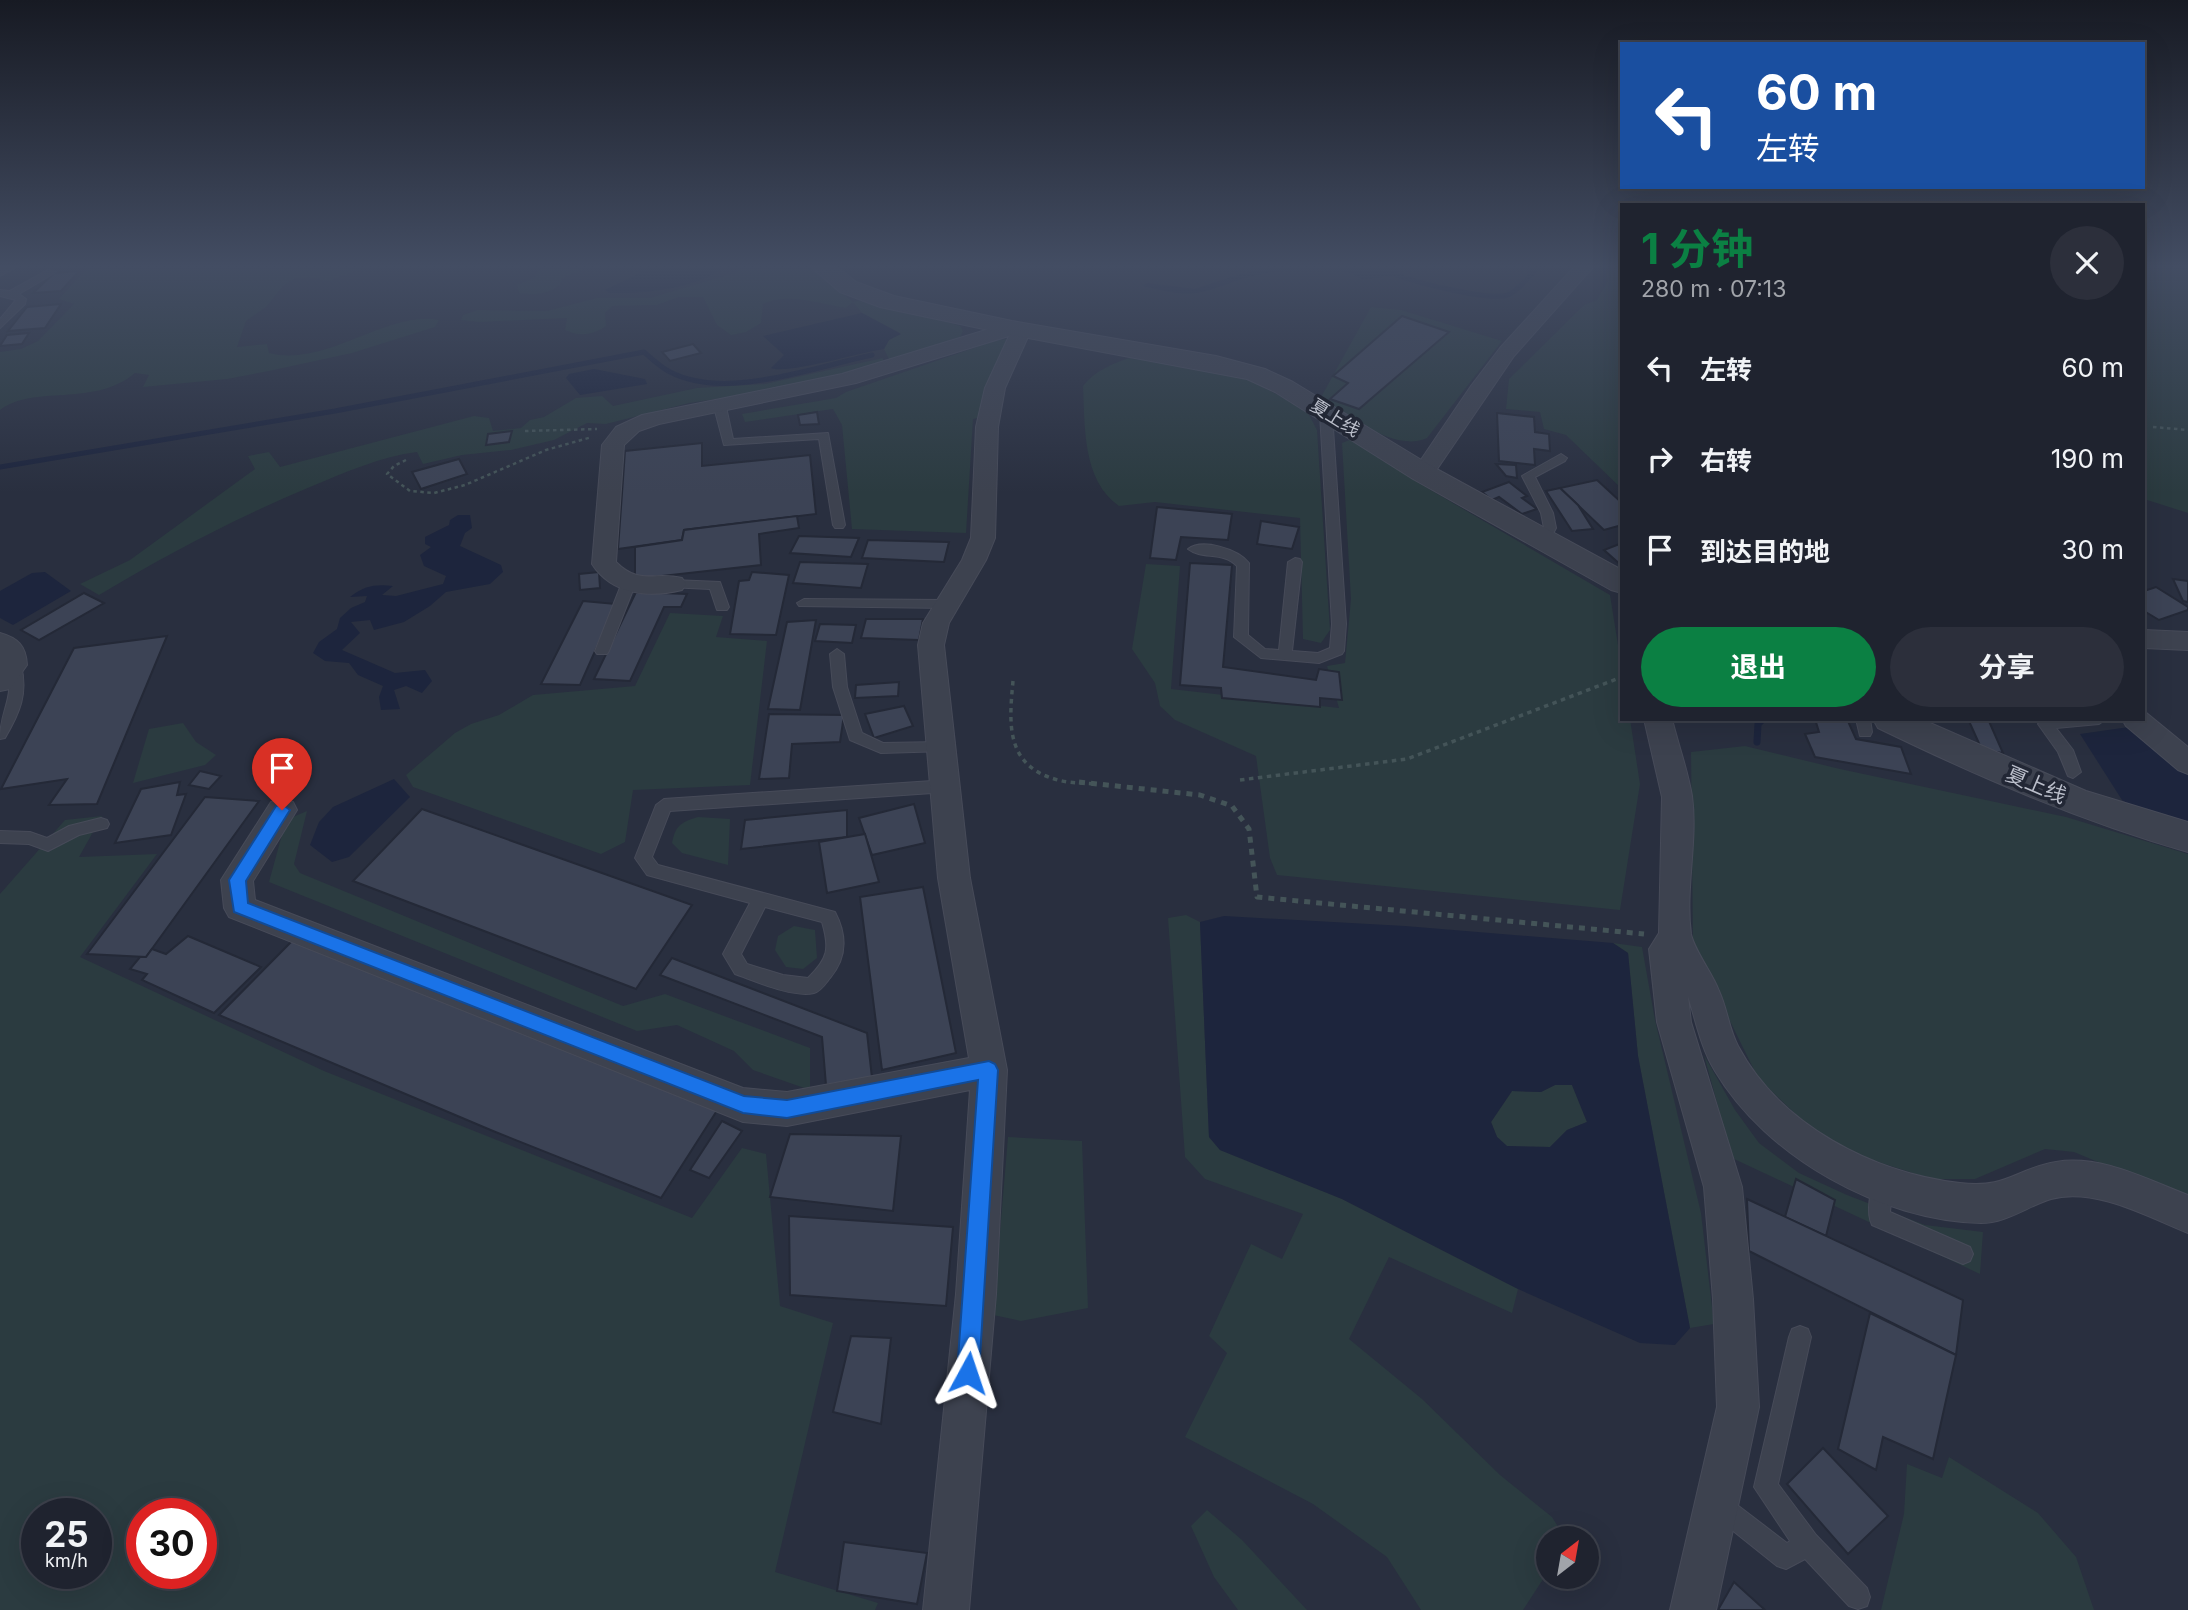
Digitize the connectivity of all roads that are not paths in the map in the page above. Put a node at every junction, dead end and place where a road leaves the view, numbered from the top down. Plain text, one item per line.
1 (973, 342) edge
2 (1012, 342) edge
3 (1092, 342) edge
4 (1518, 342) edge
5 (720, 407) junction
6 (1325, 413) junction
7 (1561, 457) dead end
8 (1423, 473) junction
9 (839, 525) dead end
10 (1543, 540) junction
11 (1194, 549) dead end
12 (1295, 562) dead end
13 (1620, 582) edge
14 (673, 584) joint
15 (628, 585) junction
16 (804, 603) dead end
17 (946, 604) junction
18 (722, 607) dead end
19 (2145, 639) edge
20 (2188, 640) edge
21 (0, 642) edge
22 (602, 651) dead end
23 (837, 654) dead end
24 (1285, 655) junction
25 (7, 673) edge
26 (1658, 721) edge
27 (2077, 721) edge
28 (2138, 721) edge
29 (1872, 723) edge
30 (0, 734) edge
31 (941, 747) junction
32 (2188, 763) edge
33 (2073, 772) dead end
34 (947, 786) junction
35 (282, 810) dead end
36 (101, 824) dead end
37 (0, 837) edge
38 (2188, 837) edge
39 (761, 899) junction
40 (1675, 937) junction
41 (989, 1070) junction
42 (1883, 1184) junction
43 (2188, 1214) edge
44 (1963, 1254) dead end
45 (1800, 1337) dead end
46 (1718, 1504) junction
47 (1807, 1544) junction
48 (1858, 1597) dead end
49 (946, 1610) edge
50 (1693, 1610) edge

1 - 5 street
2 - 17 street
3 - 6 street, 夏上线
4 - 8 street
5 - 9 lane
5 - 15 street
6 - 8 street, 夏上线
6 - 24 lane
7 - 10 lane
8 - 10 street, 夏上线
10 - 13 street, 夏上线
11 - 24 lane
12 - 24 lane
14 - 15 street
14 - 18 lane
15 - 22 lane
16 - 17 lane
17 - 31 street
19 - 20 street
21 - 25 street
23 - 31 lane
25 - 30 lane
26 - 40 street
27 - 33 lane
28 - 32 street
29 - 38 street, 夏上线
31 - 34 street
34 - 39 lane
34 - 41 street
35 - 41 street
36 - 37 lane
39 - 39 lane
40 - 42 street
40 - 46 street
41 - 49 street
42 - 43 street
42 - 44 lane
45 - 47 lane
46 - 47 lane
46 - 50 street
47 - 48 lane

